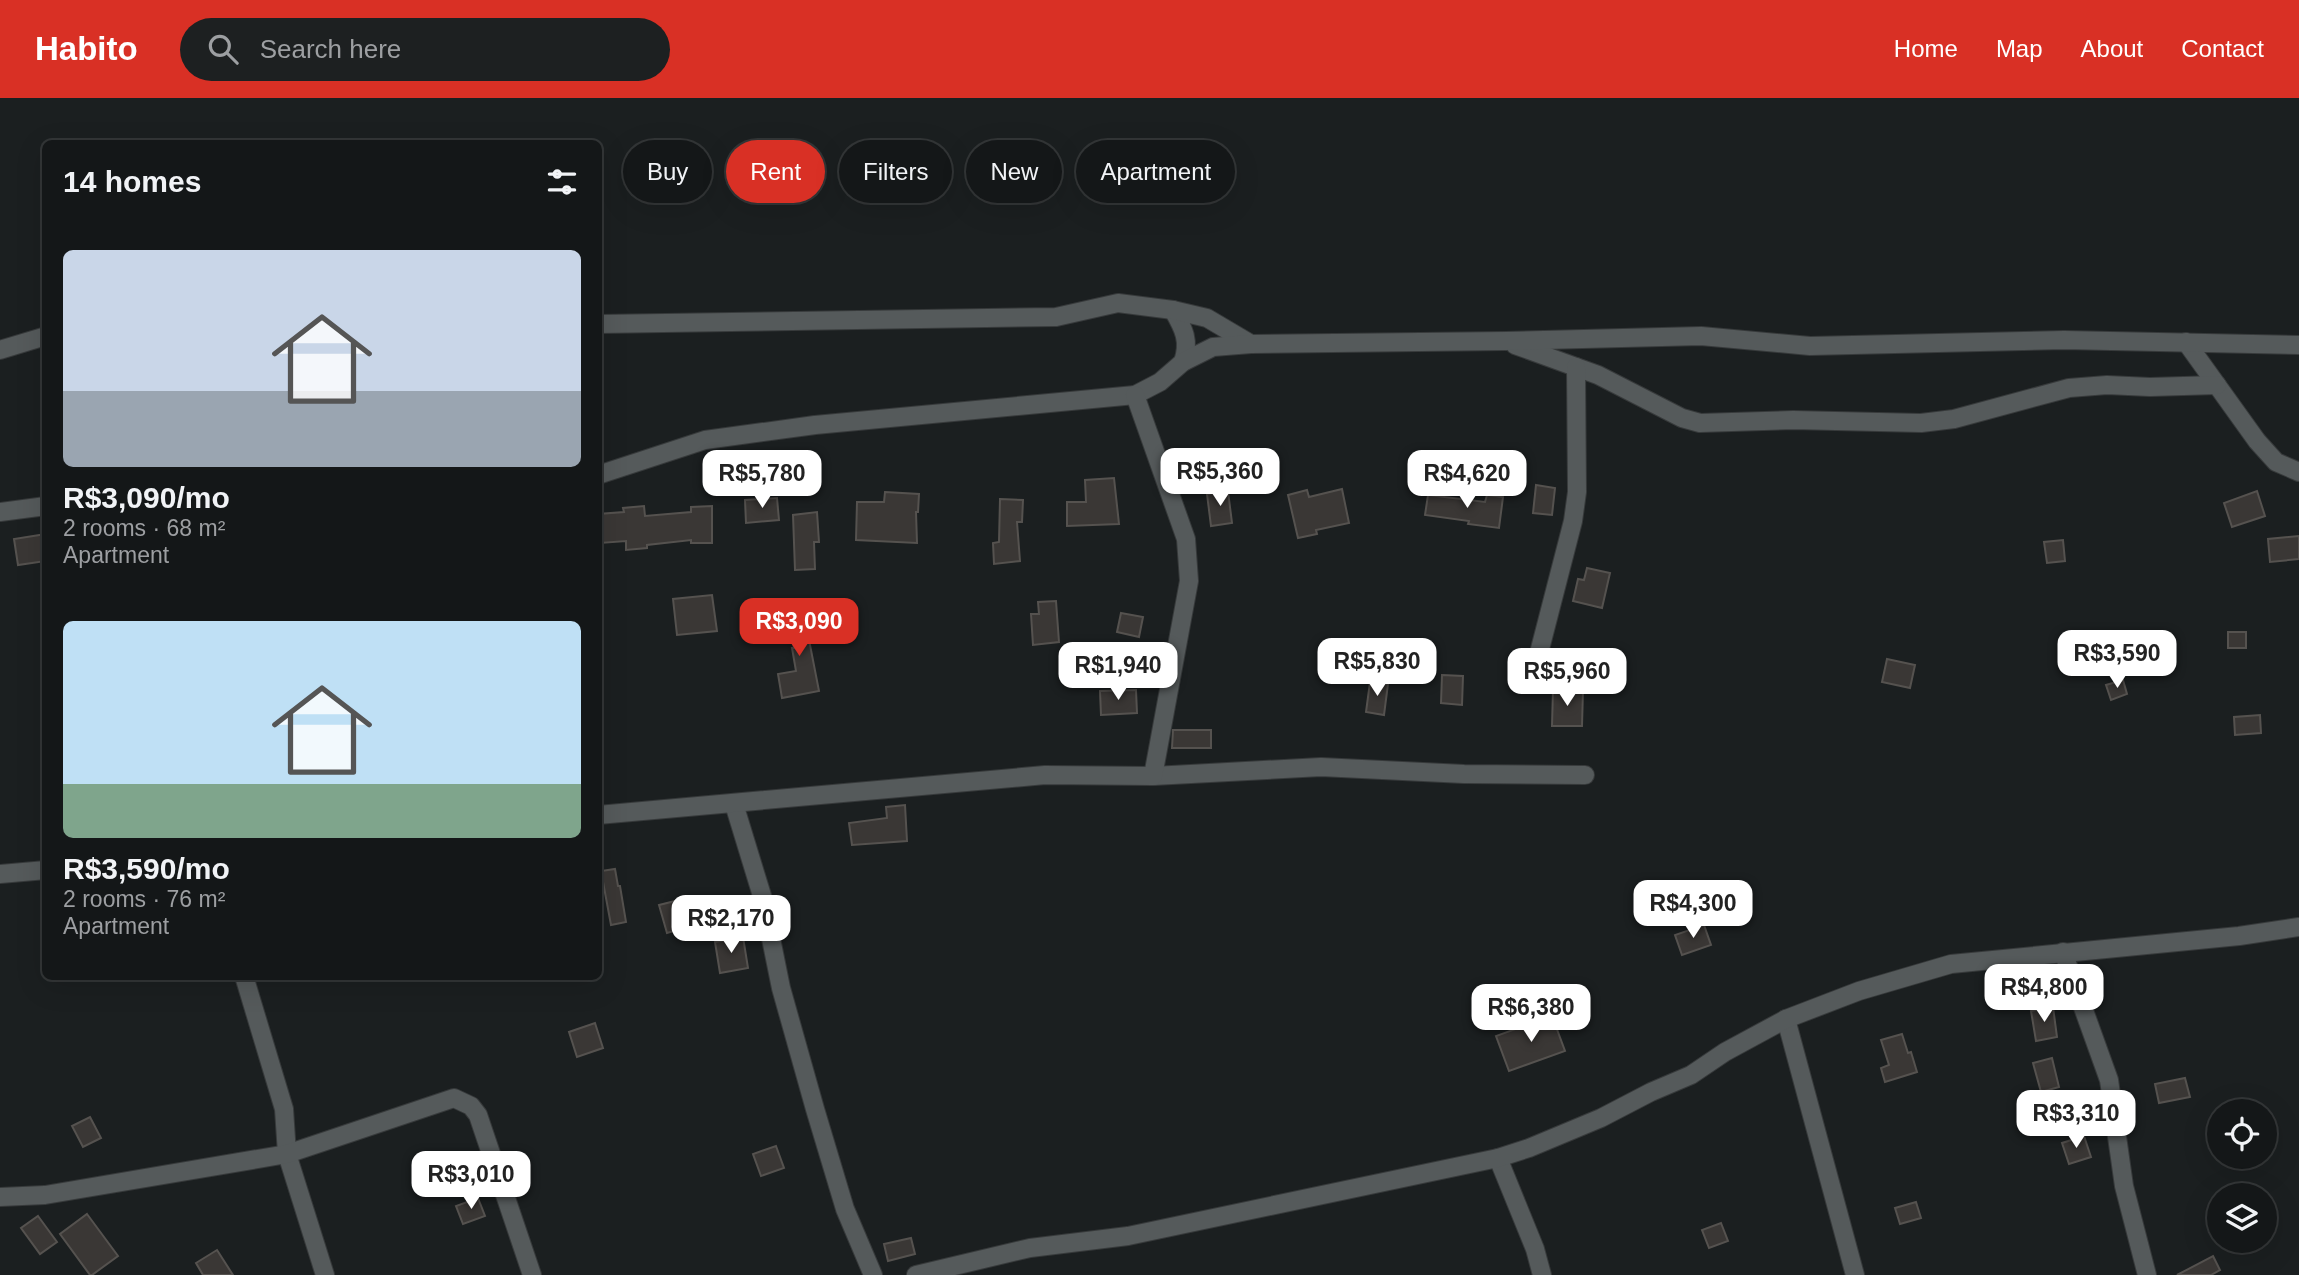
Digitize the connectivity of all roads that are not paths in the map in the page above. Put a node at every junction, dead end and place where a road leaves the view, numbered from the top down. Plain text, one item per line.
1 (1173, 310) junction
2 (602, 324) edge
3 (42, 337) edge
4 (1505, 341) junction
5 (2186, 342) junction
6 (1251, 344) junction
7 (2299, 345) edge
8 (0, 351) edge
9 (1183, 362) junction
10 (1576, 367) junction
11 (2217, 385) junction
12 (1135, 394) junction
13 (2299, 471) edge
14 (602, 474) edge
15 (42, 507) edge
16 (0, 512) edge
17 (1532, 680) dead end
18 (1585, 775) dead end
19 (1153, 776) junction
20 (734, 804) junction
21 (602, 815) edge
22 (42, 870) edge
23 (0, 874) edge
24 (2299, 927) edge
25 (2063, 952) junction
26 (245, 980) edge
27 (1786, 1019) junction
28 (287, 1154) junction
29 (1498, 1158) junction
30 (0, 1197) edge
31 (325, 1275) edge
32 (532, 1275) edge
33 (873, 1275) edge
34 (916, 1275) edge
35 (1542, 1275) edge
36 (1855, 1275) edge
37 (2147, 1275) edge

1 - 2 street
1 - 6 street
1 - 9 street
3 - 8 street
4 - 5 street
4 - 6 street
4 - 10 street
5 - 7 street
5 - 11 street
6 - 9 street
9 - 12 street
10 - 11 street
10 - 17 street
11 - 13 street
12 - 14 street
12 - 19 street
15 - 16 street
18 - 19 street
19 - 20 street
20 - 21 street
20 - 33 street
22 - 23 street
24 - 25 street
25 - 27 street
25 - 37 street
26 - 28 street
27 - 29 street
27 - 36 street
28 - 30 street
28 - 31 street
28 - 32 street
29 - 34 street
29 - 35 street

